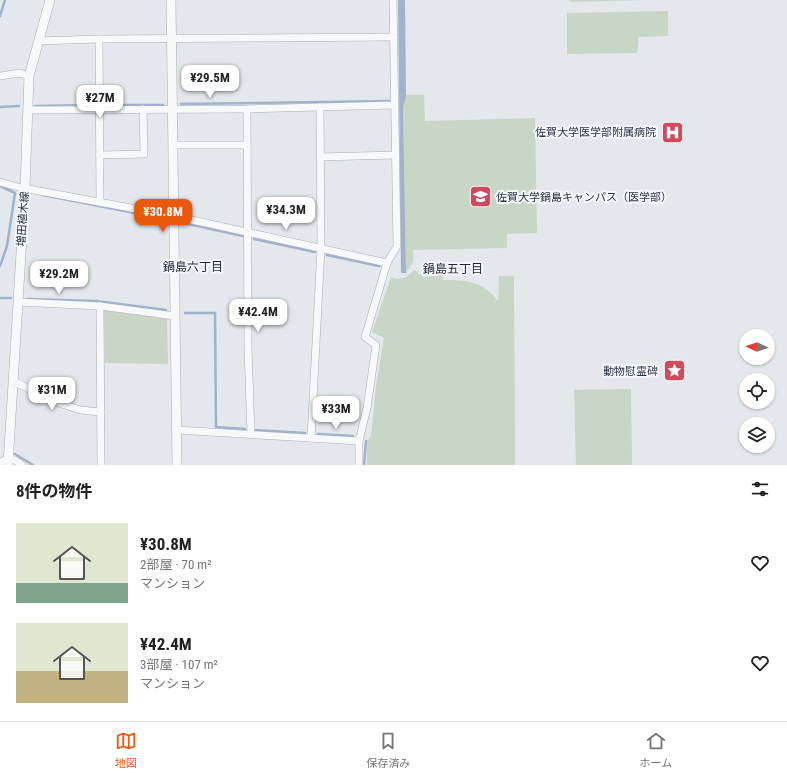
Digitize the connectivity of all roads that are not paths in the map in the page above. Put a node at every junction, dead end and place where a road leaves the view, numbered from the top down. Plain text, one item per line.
1 (50, 0) edge
2 (171, 0) edge
3 (393, 0) edge
4 (394, 37) junction
5 (172, 39) junction
6 (38, 40) junction
7 (99, 40) junction
8 (0, 76) edge
9 (29, 76) junction
10 (394, 105) junction
11 (320, 107) junction
12 (173, 108) junction
13 (100, 109) junction
14 (143, 109) junction
15 (247, 109) junction
16 (28, 110) junction
17 (173, 145) junction
18 (247, 145) junction
19 (100, 154) junction
20 (395, 155) junction
21 (320, 157) junction
22 (0, 182) edge
23 (25, 188) junction
24 (100, 202) junction
25 (174, 216) junction
26 (248, 232) junction
27 (321, 248) junction
28 (387, 263) junction
29 (18, 302) junction
30 (100, 306) junction
31 (175, 316) junction
32 (13, 381) junction
33 (101, 412) junction
34 (176, 430) junction
35 (251, 434) junction
36 (311, 438) junction
37 (359, 441) junction
38 (5, 462) edge
39 (22, 465) edge
40 (101, 465) edge
41 (177, 465) edge
42 (358, 465) edge

1 - 6 street, 増田植木線
2 - 5 street
3 - 4 street
4 - 5 street
4 - 10 street
5 - 7 street
5 - 12 street
6 - 7 street
6 - 9 street, 増田植木線
7 - 13 street
8 - 9 street
9 - 16 street, 増田植木線
10 - 11 street
10 - 20 street
11 - 15 street
11 - 21 street
12 - 14 street
12 - 15 street
12 - 17 street
13 - 14 street
13 - 16 street
13 - 19 street
14 - 19 street
15 - 18 street
16 - 23 street, 増田植木線
17 - 18 street
17 - 25 street
18 - 26 street
19 - 24 street
20 - 21 street
20 - 28 street
21 - 27 street
22 - 23 street
23 - 24 street
23 - 29 street, 増田植木線
24 - 25 street
25 - 26 street
25 - 31 street
26 - 27 street
26 - 35 street
27 - 28 street
27 - 36 street
28 - 37 street
29 - 30 street
29 - 32 street, 増田植木線
30 - 31 street
30 - 33 street
31 - 34 street
32 - 33 street
32 - 38 street, 増田植木線
33 - 40 street
34 - 35 street
34 - 41 street
35 - 36 street
36 - 37 street
37 - 42 street
38 - 39 street

